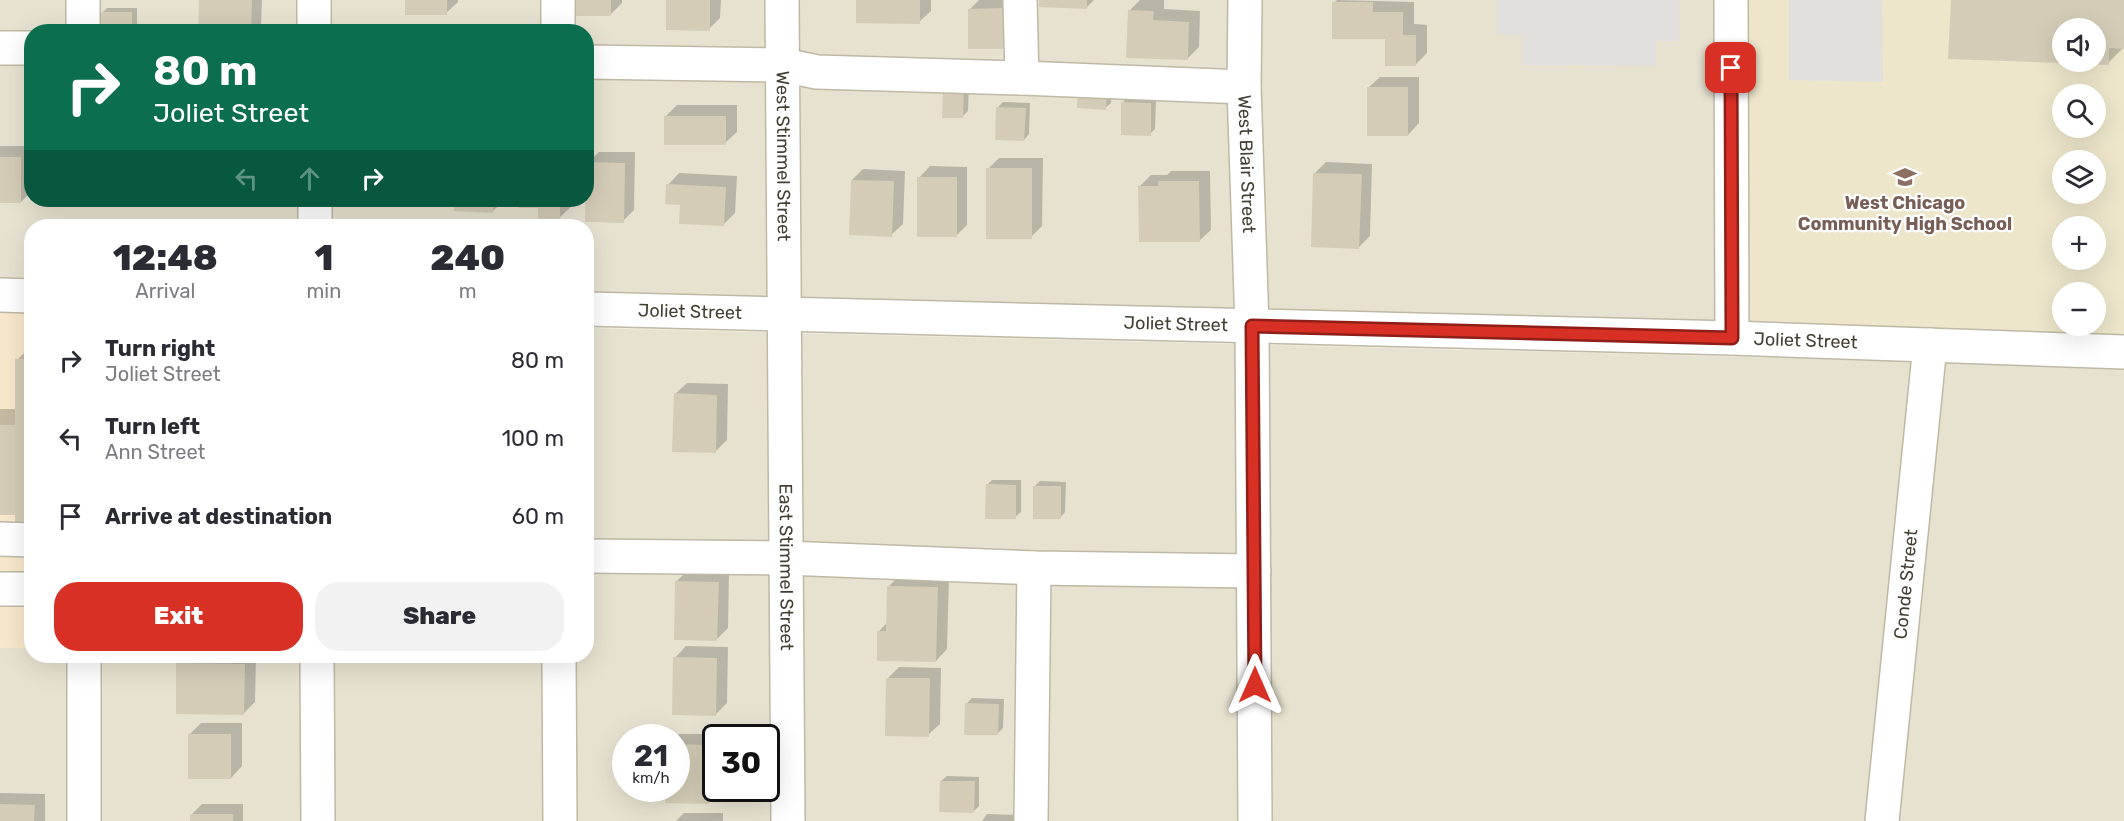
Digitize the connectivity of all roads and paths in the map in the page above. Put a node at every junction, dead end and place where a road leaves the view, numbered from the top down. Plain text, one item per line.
1 (83, 0) edge
2 (314, 0) edge
3 (558, 0) edge
4 (782, 0) edge
5 (1020, 0) edge
6 (1245, 0) edge
7 (1731, 0) edge
8 (83, 24) edge
9 (314, 24) edge
10 (558, 24) edge
11 (0, 48) edge
12 (24, 48) edge
13 (594, 62) edge
14 (783, 65) junction
15 (1022, 78) junction
16 (1244, 87) junction
17 (0, 295) edge
18 (24, 296) edge
19 (594, 309) edge
20 (784, 313) junction
21 (1252, 326) junction
22 (1732, 338) junction
23 (1930, 345) junction
24 (2124, 352) edge
25 (0, 539) edge
26 (24, 540) edge
27 (594, 556) edge
28 (786, 558) junction
29 (1034, 568) junction
30 (1254, 572) junction
31 (0, 589) edge
32 (24, 589) edge
33 (84, 663) edge
34 (317, 663) edge
35 (559, 663) edge
36 (84, 821) edge
37 (318, 821) edge
38 (560, 821) edge
39 (788, 821) edge
40 (1031, 821) edge
41 (1256, 821) edge
42 (1882, 821) edge

1 - 8 street
2 - 9 street
3 - 10 street
4 - 14 street, West Stimmel Street
5 - 15 street
6 - 16 street, West Blair Street
7 - 22 street
11 - 12 street
13 - 14 street
14 - 15 street
14 - 20 street, West Stimmel Street
15 - 16 street
16 - 21 street, West Blair Street
17 - 18 street
19 - 20 street, Joliet Street
20 - 21 street, Joliet Street
20 - 28 street, East Stimmel Street
21 - 22 street, Joliet Street
21 - 30 street, West Blair Street
22 - 23 street, Joliet Street
23 - 24 street, Joliet Street
23 - 42 street, Conde Street
25 - 26 street
27 - 28 street
28 - 29 street
28 - 39 street, East Stimmel Street
29 - 30 street
29 - 40 street
30 - 41 street, West Blair Street
31 - 32 street
33 - 36 street
34 - 37 street
35 - 38 street

